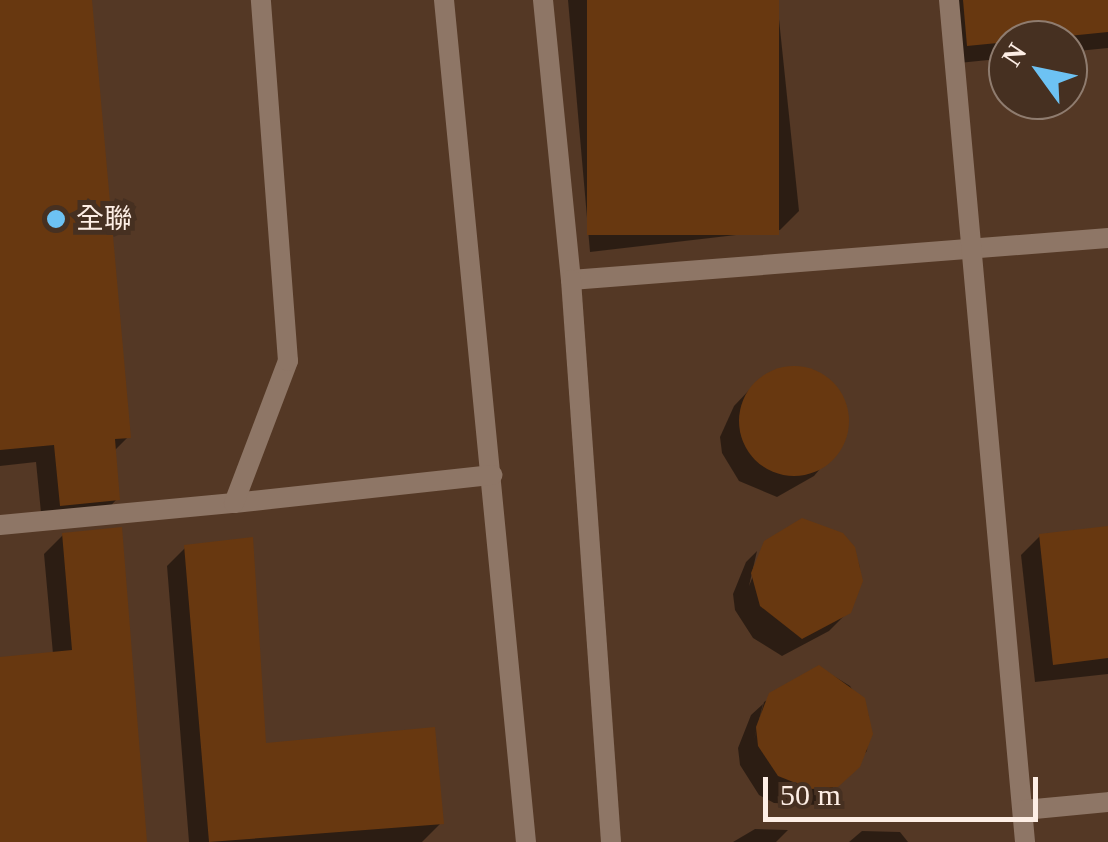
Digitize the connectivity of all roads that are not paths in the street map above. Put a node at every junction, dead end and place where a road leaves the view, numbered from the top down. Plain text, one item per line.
1 (261, 0) edge
2 (444, 0) edge
3 (543, 0) edge
4 (949, 0) edge
5 (1108, 238) edge
6 (974, 247) junction
7 (570, 280) junction
8 (492, 475) junction
9 (234, 503) junction
10 (0, 525) edge
11 (1108, 802) edge
12 (1024, 810) junction
13 (526, 842) edge
14 (611, 842) edge
15 (1025, 842) edge

1 - 9 lane
2 - 8 lane
3 - 7 lane
4 - 6 lane
5 - 6 lane
6 - 7 lane
6 - 12 lane
7 - 14 lane
8 - 9 lane
8 - 13 lane
9 - 10 lane
11 - 12 lane
12 - 15 lane

